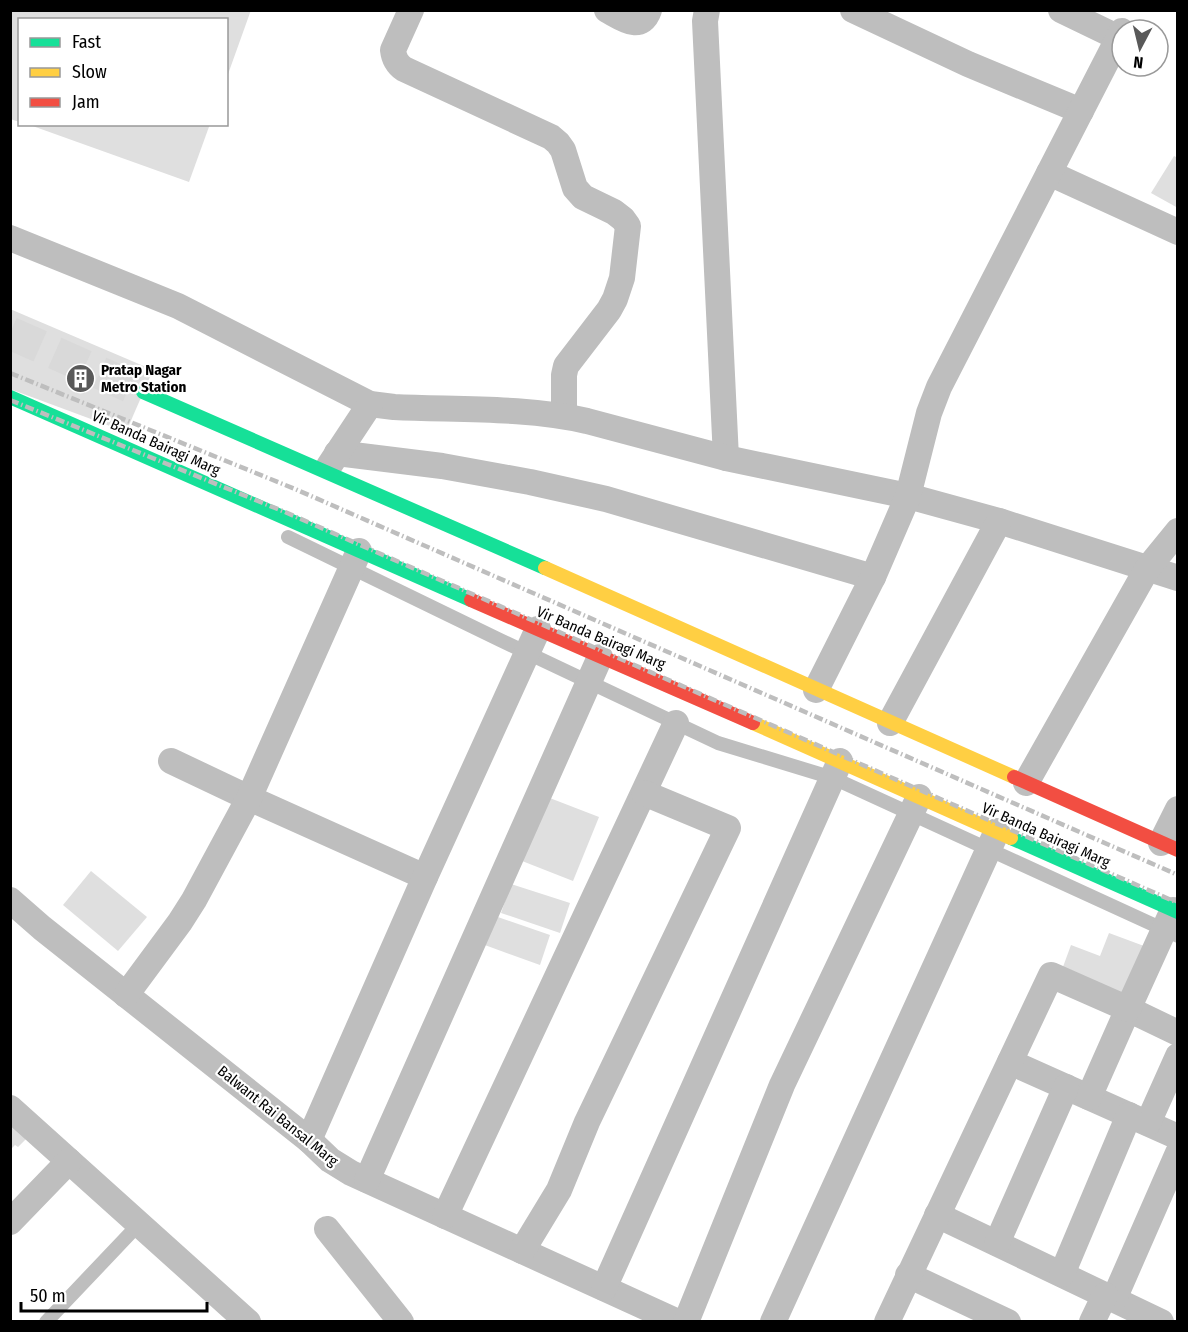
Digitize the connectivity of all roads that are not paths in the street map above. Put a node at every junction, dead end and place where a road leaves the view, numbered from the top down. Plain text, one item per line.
1 (411, 10) edge
2 (607, 10) edge
3 (650, 10) edge
4 (707, 10) edge
5 (852, 10) edge
6 (1061, 10) edge
7 (1110, 29) edge
8 (1110, 54) edge
9 (1081, 111) junction
10 (1049, 173) junction
11 (1178, 232) edge
12 (10, 238) edge
13 (143, 392) tunnel mouth
14 (10, 397) edge
15 (370, 404) junction
16 (564, 416) junction
17 (726, 458) junction
18 (331, 462) junction
19 (220, 489) junction
20 (908, 496) junction
21 (241, 513) dead end
22 (999, 521) junction
23 (1178, 531) edge
24 (281, 533) dead end
25 (355, 559) junction
26 (1148, 569) junction
27 (873, 577) junction
28 (1178, 578) edge
29 (538, 629) junction
30 (527, 653) junction
31 (600, 657) junction
32 (589, 682) junction
33 (816, 690) junction
34 (676, 723) junction
35 (890, 723) junction
36 (171, 761) dead end
37 (837, 770) junction
38 (1026, 783) junction
39 (644, 793) junction
40 (249, 798) junction
41 (915, 805) junction
42 (1178, 809) edge
43 (993, 841) junction
44 (1169, 847) edge
45 (425, 877) junction
46 (10, 900) edge
47 (1173, 922) edge
48 (126, 995) junction
49 (1128, 1009) junction
50 (1178, 1033) edge
51 (1178, 1056) edge
52 (1010, 1062) junction
53 (1077, 1092) junction
54 (10, 1108) edge
55 (1138, 1119) junction
56 (1178, 1137) edge
57 (309, 1140) junction
58 (1178, 1152) edge
59 (69, 1161) junction
60 (367, 1180) junction
61 (938, 1215) junction
62 (445, 1216) junction
63 (10, 1222) edge
64 (139, 1224) junction
65 (327, 1229) dead end
66 (997, 1243) junction
67 (522, 1251) junction
68 (1062, 1274) junction
69 (908, 1275) junction
70 (604, 1288) junction
71 (1109, 1297) junction
72 (46, 1322) edge
73 (248, 1322) edge
74 (401, 1322) edge
75 (678, 1322) edge
76 (686, 1322) edge
77 (773, 1322) edge
78 (887, 1322) edge
79 (1008, 1322) edge
80 (1092, 1322) edge
81 (1161, 1322) edge

1 - 16 street
2 - 3 street
4 - 17 street
5 - 9 street
6 - 7 street
8 - 9 street
9 - 10 street
10 - 11 street
10 - 20 street
12 - 15 street
13 - 18 main road
14 - 19 main road, Vir Banda Bairagi Marg
15 - 16 street
15 - 18 street
16 - 17 street
17 - 20 street
18 - 27 street
18 - 33 main road
19 - 21 lane
19 - 25 main road, Vir Banda Bairagi Marg
20 - 22 street
20 - 27 street
22 - 26 street
22 - 35 street
23 - 26 street
24 - 25 lane
25 - 29 main road, Vir Banda Bairagi Marg
25 - 30 lane
25 - 40 street
26 - 28 street
26 - 38 street
27 - 33 street
29 - 30 street
29 - 31 main road, Vir Banda Bairagi Marg
30 - 32 lane
30 - 45 street
31 - 32 street
31 - 37 main road, Vir Banda Bairagi Marg
32 - 34 lane
32 - 60 street
33 - 35 main road
34 - 37 lane
34 - 39 street
35 - 38 main road
36 - 40 street
37 - 41 main road, Vir Banda Bairagi Marg
37 - 70 street
38 - 44 main road
39 - 62 street
39 - 67 street
40 - 45 street
40 - 48 street
41 - 43 main road, Vir Banda Bairagi Marg
41 - 43 lane
41 - 76 street
42 - 44 street
43 - 47 main road, Vir Banda Bairagi Marg
43 - 47 lane
43 - 77 street
45 - 57 street
46 - 48 street, Balwant Rai Bansal Marg
47 - 49 street
48 - 57 street, Balwant Rai Bansal Marg
49 - 50 street
49 - 52 street
49 - 53 street
51 - 55 street
52 - 53 street
52 - 61 street
53 - 55 street
53 - 66 street
54 - 59 street
55 - 56 street
55 - 68 street
57 - 60 street, Balwant Rai Bansal Marg
58 - 71 street
59 - 63 street
59 - 64 street
60 - 62 street, Balwant Rai Bansal Marg
61 - 66 street
61 - 69 street
62 - 67 street, Balwant Rai Bansal Marg
64 - 72 lane
64 - 73 street
65 - 74 street
66 - 68 street
67 - 70 street, Balwant Rai Bansal Marg
68 - 71 street
69 - 78 street
69 - 79 street
70 - 75 street, Balwant Rai Bansal Marg
71 - 80 street
71 - 81 street

